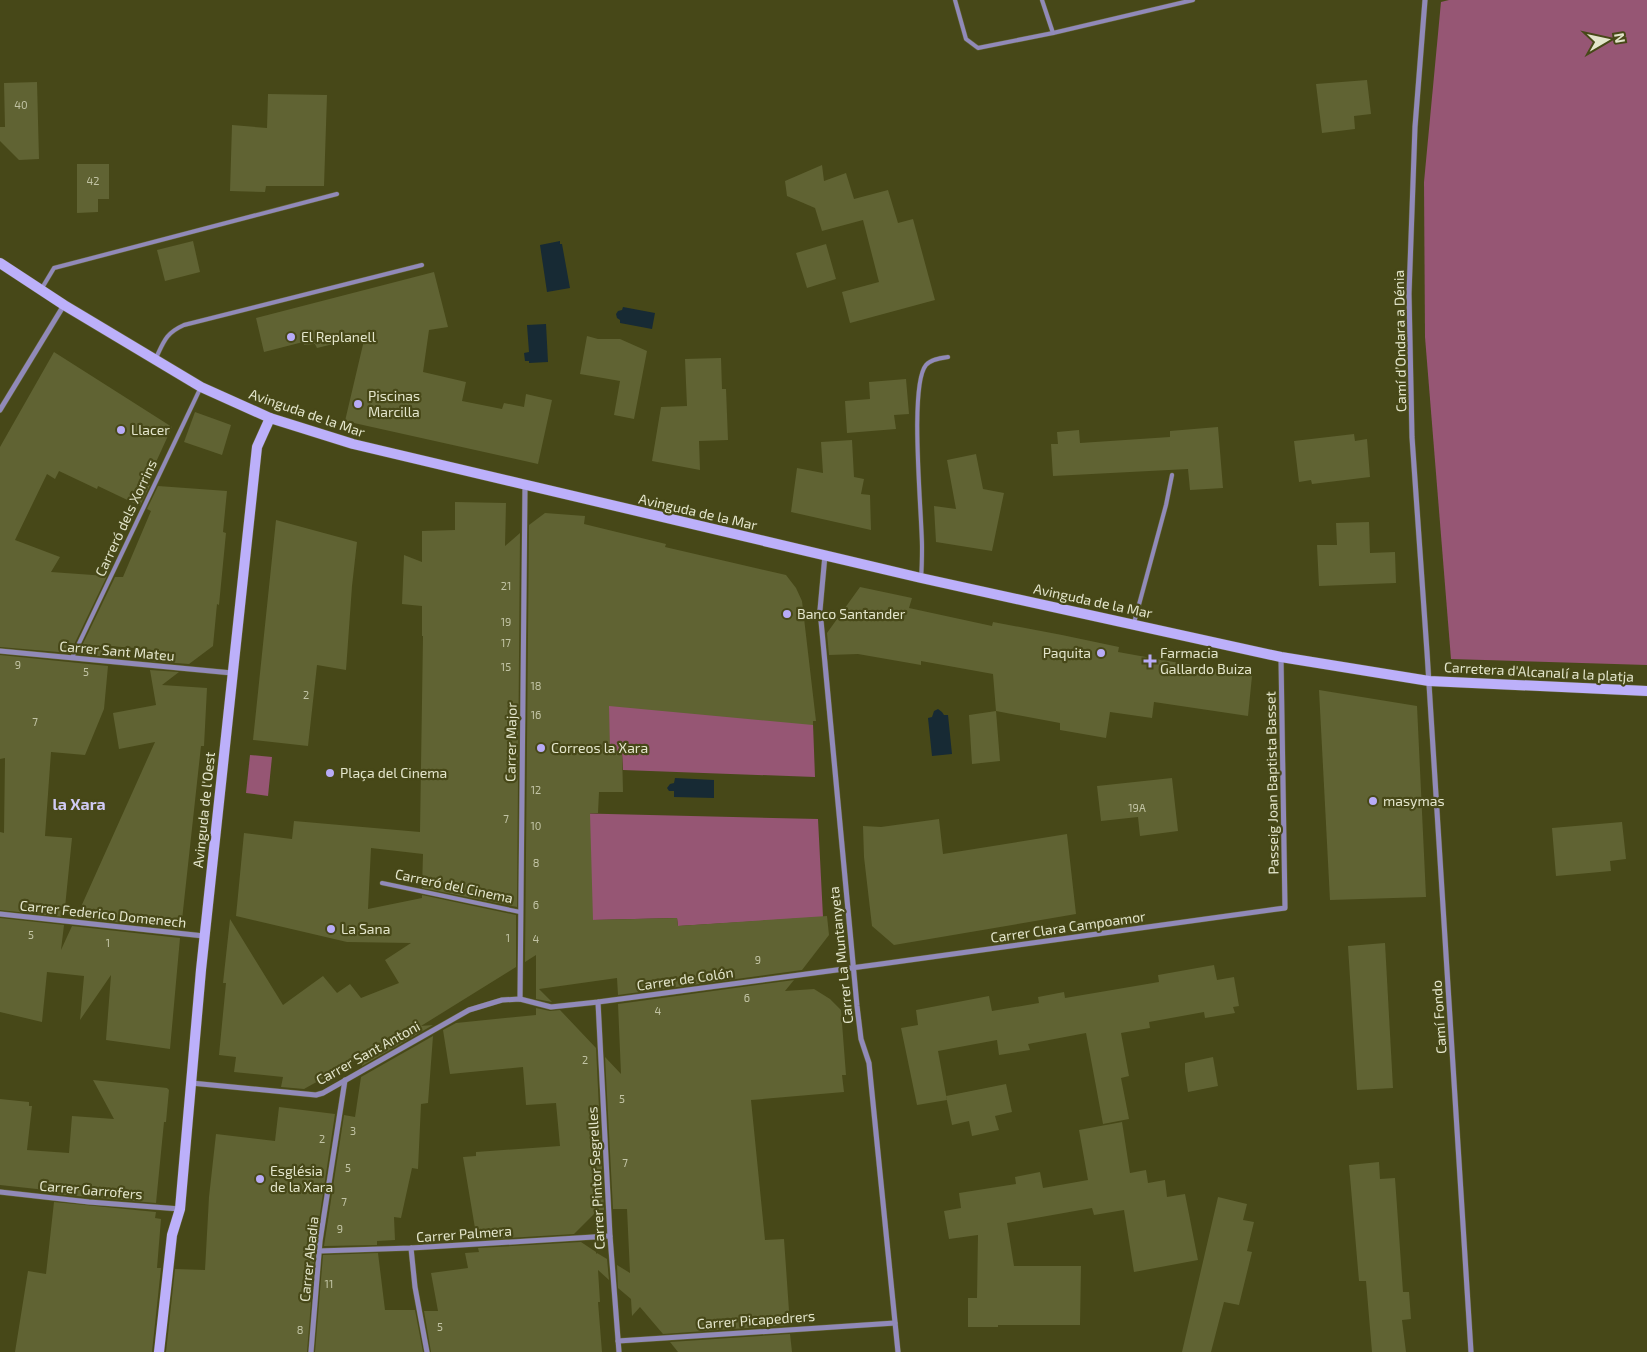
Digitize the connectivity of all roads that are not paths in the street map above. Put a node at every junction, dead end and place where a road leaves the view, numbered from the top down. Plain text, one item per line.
1 (955, 0) edge
2 (1042, 0) edge
3 (1193, 0) edge
4 (1424, 0) edge
5 (1052, 33) junction
6 (337, 194) dead end
7 (0, 262) edge
8 (422, 265) dead end
9 (41, 289) junction
10 (64, 304) junction
11 (948, 357) dead end
12 (155, 359) junction
13 (201, 387) junction
14 (0, 410) edge
15 (270, 418) junction
16 (1172, 475) dead end
17 (525, 486) junction
18 (825, 555) junction
19 (921, 578) junction
20 (1133, 624) junction
21 (0, 650) edge
22 (1281, 657) junction
23 (72, 658) junction
24 (233, 674) junction
25 (1429, 681) junction
26 (1647, 691) edge
27 (382, 883) dead end
28 (1286, 908) joint
29 (520, 912) junction
30 (0, 914) edge
31 (204, 936) junction
32 (853, 968) junction
33 (520, 999) junction
34 (598, 1002) junction
35 (345, 1080) junction
36 (190, 1082) junction
37 (0, 1192) edge
38 (180, 1209) junction
39 (610, 1236) junction
40 (410, 1248) junction
41 (319, 1251) junction
42 (895, 1322) junction
43 (618, 1341) junction
44 (159, 1352) edge
45 (311, 1352) edge
46 (427, 1352) edge
47 (619, 1352) edge
48 (898, 1352) edge
49 (1471, 1352) edge

1 - 5 lane
2 - 5 lane
3 - 5 lane
4 - 25 street, Camí d’Ondara a Dénia
6 - 9 lane
7 - 9 main road, Avinguda de la Mar
8 - 12 lane
9 - 10 main road, Avinguda de la Mar
10 - 12 main road, Avinguda de la Mar
10 - 14 street
11 - 19 lane
12 - 13 main road, Avinguda de la Mar
13 - 15 main road, Avinguda de la Mar
13 - 23 lane, Carreró dels Xorrins
15 - 17 main road, Avinguda de la Mar
15 - 24 main road, Avinguda de l'Oest
16 - 20 lane
17 - 18 main road, Avinguda de la Mar
17 - 29 street, Carrer Major
18 - 19 main road, Avinguda de la Mar
18 - 32 street, Carrer La Muntanyeta
19 - 20 main road, Avinguda de la Mar
20 - 22 main road, Avinguda de la Mar
21 - 23 street, Carrer Sant Mateu
22 - 25 main road, Avinguda de la Mar
22 - 28 street, Passeig Joan Baptista Basset
23 - 24 street, Carrer Sant Mateu
24 - 31 main road, Avinguda de l'Oest
25 - 26 main road, Carretera d'Alcanalí a la platja
25 - 49 street, Camí Fondo
27 - 29 lane, Carreró del Cinema
28 - 32 street, Carrer Clara Campoamor
29 - 33 street, Carrer Major
30 - 31 street, Carrer Federico Domenech
31 - 36 main road, Avinguda de l'Oest
32 - 34 street, Carrer de Colón
32 - 42 street, Carrer La Muntanyeta
33 - 34 street, Carrer de Colón
33 - 35 street, Carrer Sant Antoni
34 - 39 street, Carrer Pintor Segrelles
35 - 36 street, Carrer Sant Antoni
35 - 41 street, Carrer Abadia
36 - 38 main road, Avinguda de l'Oest
37 - 38 street, Carrer Garrofers
38 - 44 main road, Avinguda de l'Oest
39 - 40 street, Carrer Palmera
39 - 43 street, Carrer Pintor Segrelles
40 - 41 street, Carrer Palmera
40 - 46 street
41 - 45 street, Carrer Abadia
42 - 43 street, Carrer Picapedrers
42 - 48 street, Carrer La Muntanyeta
43 - 47 street, Carrer Pintor Segrelles

